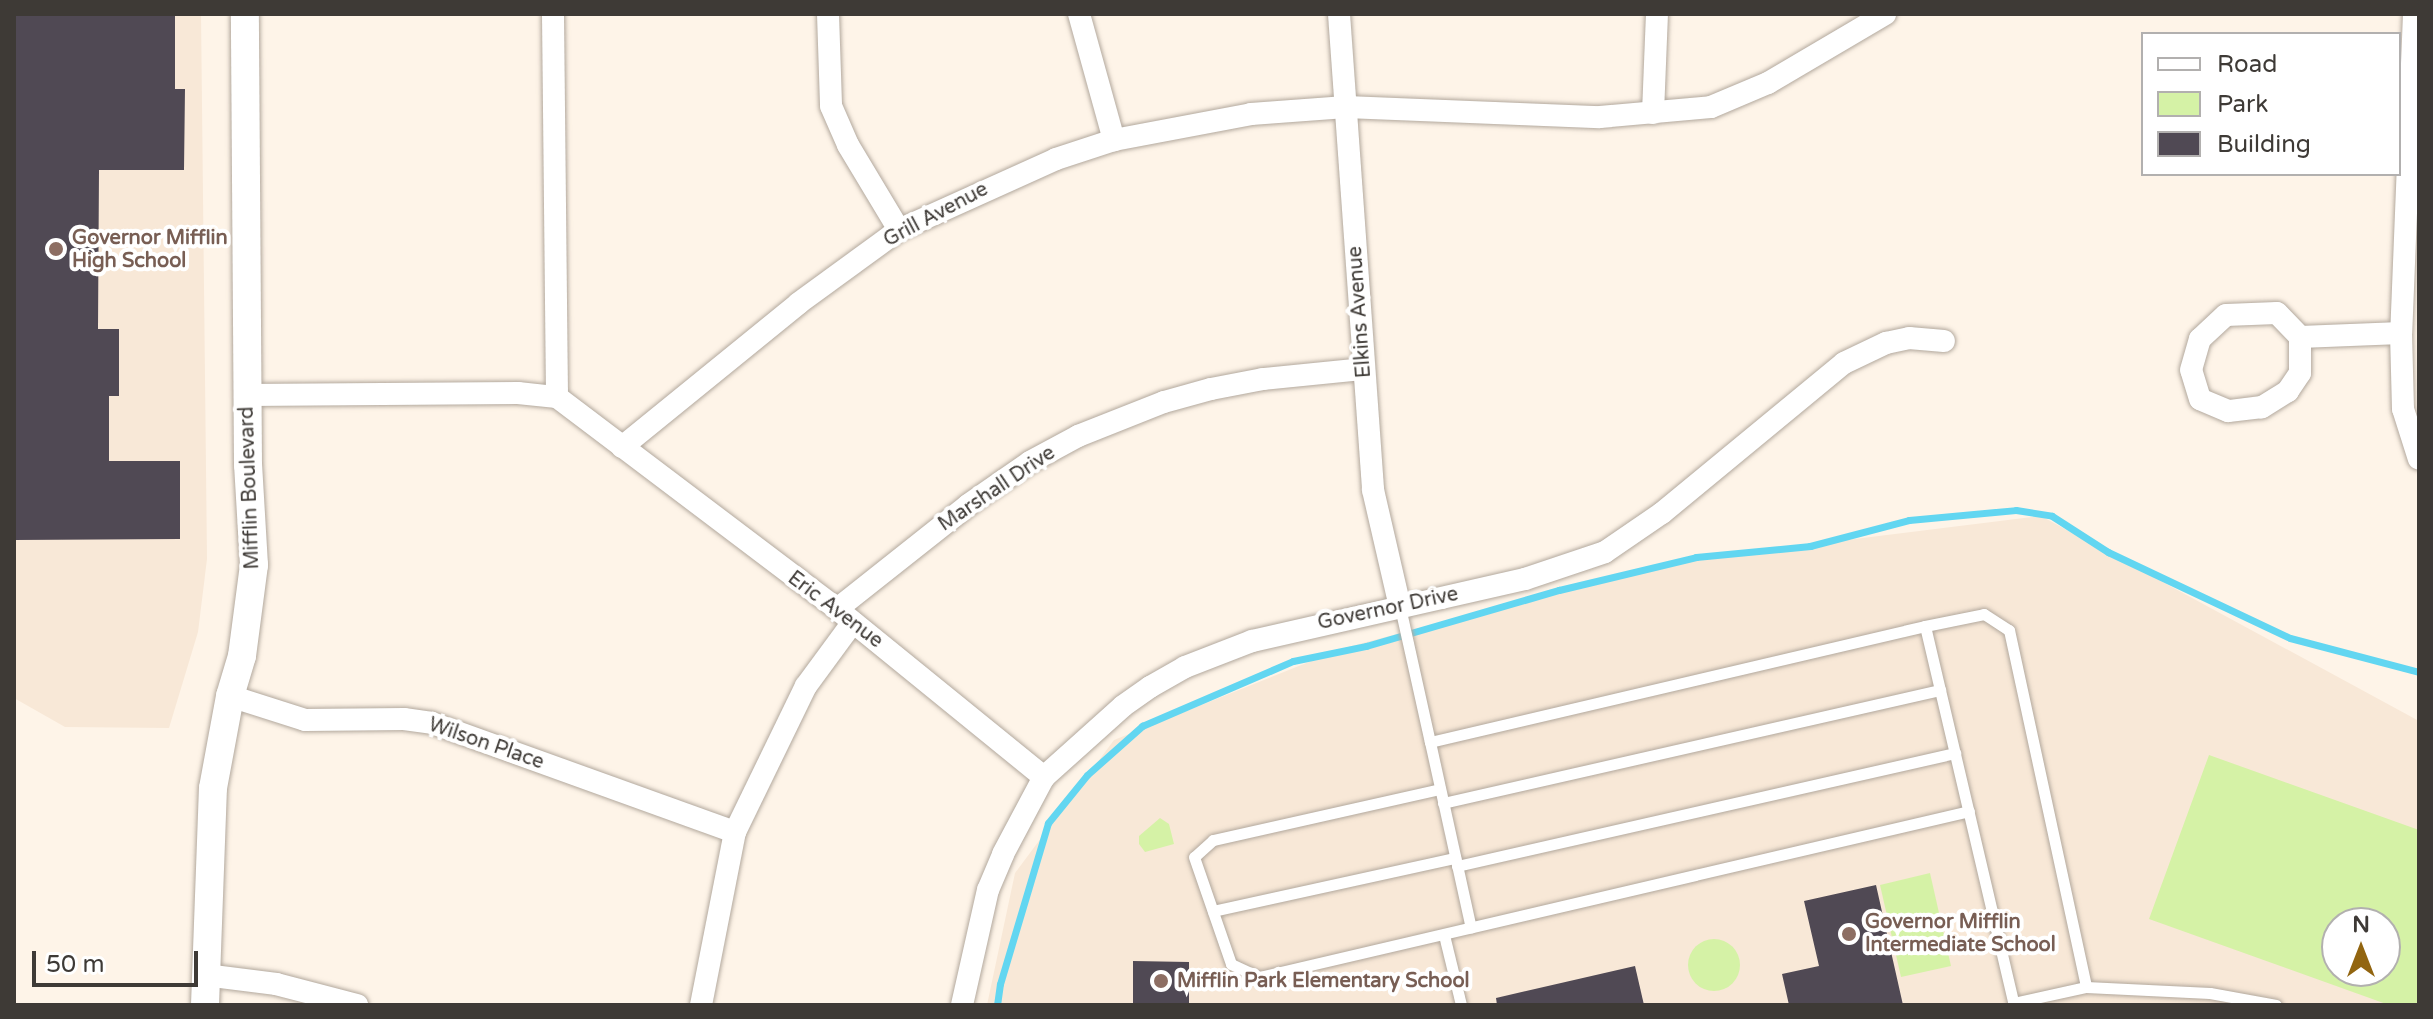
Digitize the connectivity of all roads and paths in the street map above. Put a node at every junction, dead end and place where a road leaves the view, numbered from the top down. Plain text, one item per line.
1 (245, 14) edge
2 (553, 14) edge
3 (828, 14) edge
4 (1079, 14) edge
5 (1339, 14) edge
6 (1657, 14) edge
7 (1885, 14) edge
8 (2414, 14) edge
9 (1346, 107) junction
10 (1653, 113) junction
11 (1114, 140) junction
12 (899, 230) junction
13 (2401, 333) junction
14 (2300, 337) junction
15 (1944, 341) dead end
16 (1364, 369) junction
17 (247, 395) junction
18 (557, 397) junction
19 (622, 447) junction
20 (2419, 459) edge
21 (1400, 607) junction
22 (845, 616) junction
23 (1925, 626) junction
24 (1940, 690) junction
25 (230, 696) junction
26 (1430, 742) junction
27 (1955, 753) junction
28 (1044, 777) junction
29 (1440, 789) junction
30 (1443, 803) junction
31 (1969, 811) junction
32 (735, 832) junction
33 (1456, 862) junction
34 (1213, 911) junction
35 (1471, 928) junction
36 (1444, 935) junction
37 (205, 975) junction
38 (2086, 987) junction
39 (2014, 1004) edge
40 (205, 1005) edge
41 (357, 1005) edge
42 (701, 1005) edge
43 (962, 1005) edge
44 (1461, 1005) edge
45 (2276, 1005) edge

1 - 17 street, Mifflin Boulevard
2 - 18 street
3 - 12 street
4 - 11 street
5 - 9 street, Elkins Avenue
6 - 10 street
7 - 10 street, Grill Avenue
8 - 13 street
9 - 10 street, Grill Avenue
9 - 11 street, Grill Avenue
9 - 16 street, Elkins Avenue
11 - 12 street, Grill Avenue
12 - 19 street, Grill Avenue
13 - 14 street
13 - 20 street
14 - 14 street
15 - 21 street, Governor Drive
16 - 21 street, Elkins Avenue
16 - 22 street, Marshall Drive
17 - 18 street
17 - 25 street, Mifflin Boulevard
18 - 19 street
19 - 22 street, Eric Avenue
21 - 26 lane
21 - 28 street, Governor Drive
22 - 28 street, Eric Avenue
22 - 32 street, Marshall Drive
23 - 24 lane
23 - 26 lane
23 - 38 lane
24 - 27 lane
24 - 30 lane
25 - 32 street, Wilson Place
25 - 37 street, Mifflin Boulevard
26 - 29 lane
27 - 31 lane
27 - 33 lane
28 - 43 street, Governor Drive
29 - 30 lane
29 - 34 lane
30 - 33 lane
31 - 35 lane
31 - 39 lane
32 - 42 street, Marshall Drive
33 - 34 lane
33 - 35 lane
34 - 36 lane
35 - 36 lane
36 - 44 lane
37 - 40 street, Mifflin Boulevard
37 - 41 street
38 - 39 lane
38 - 45 lane

